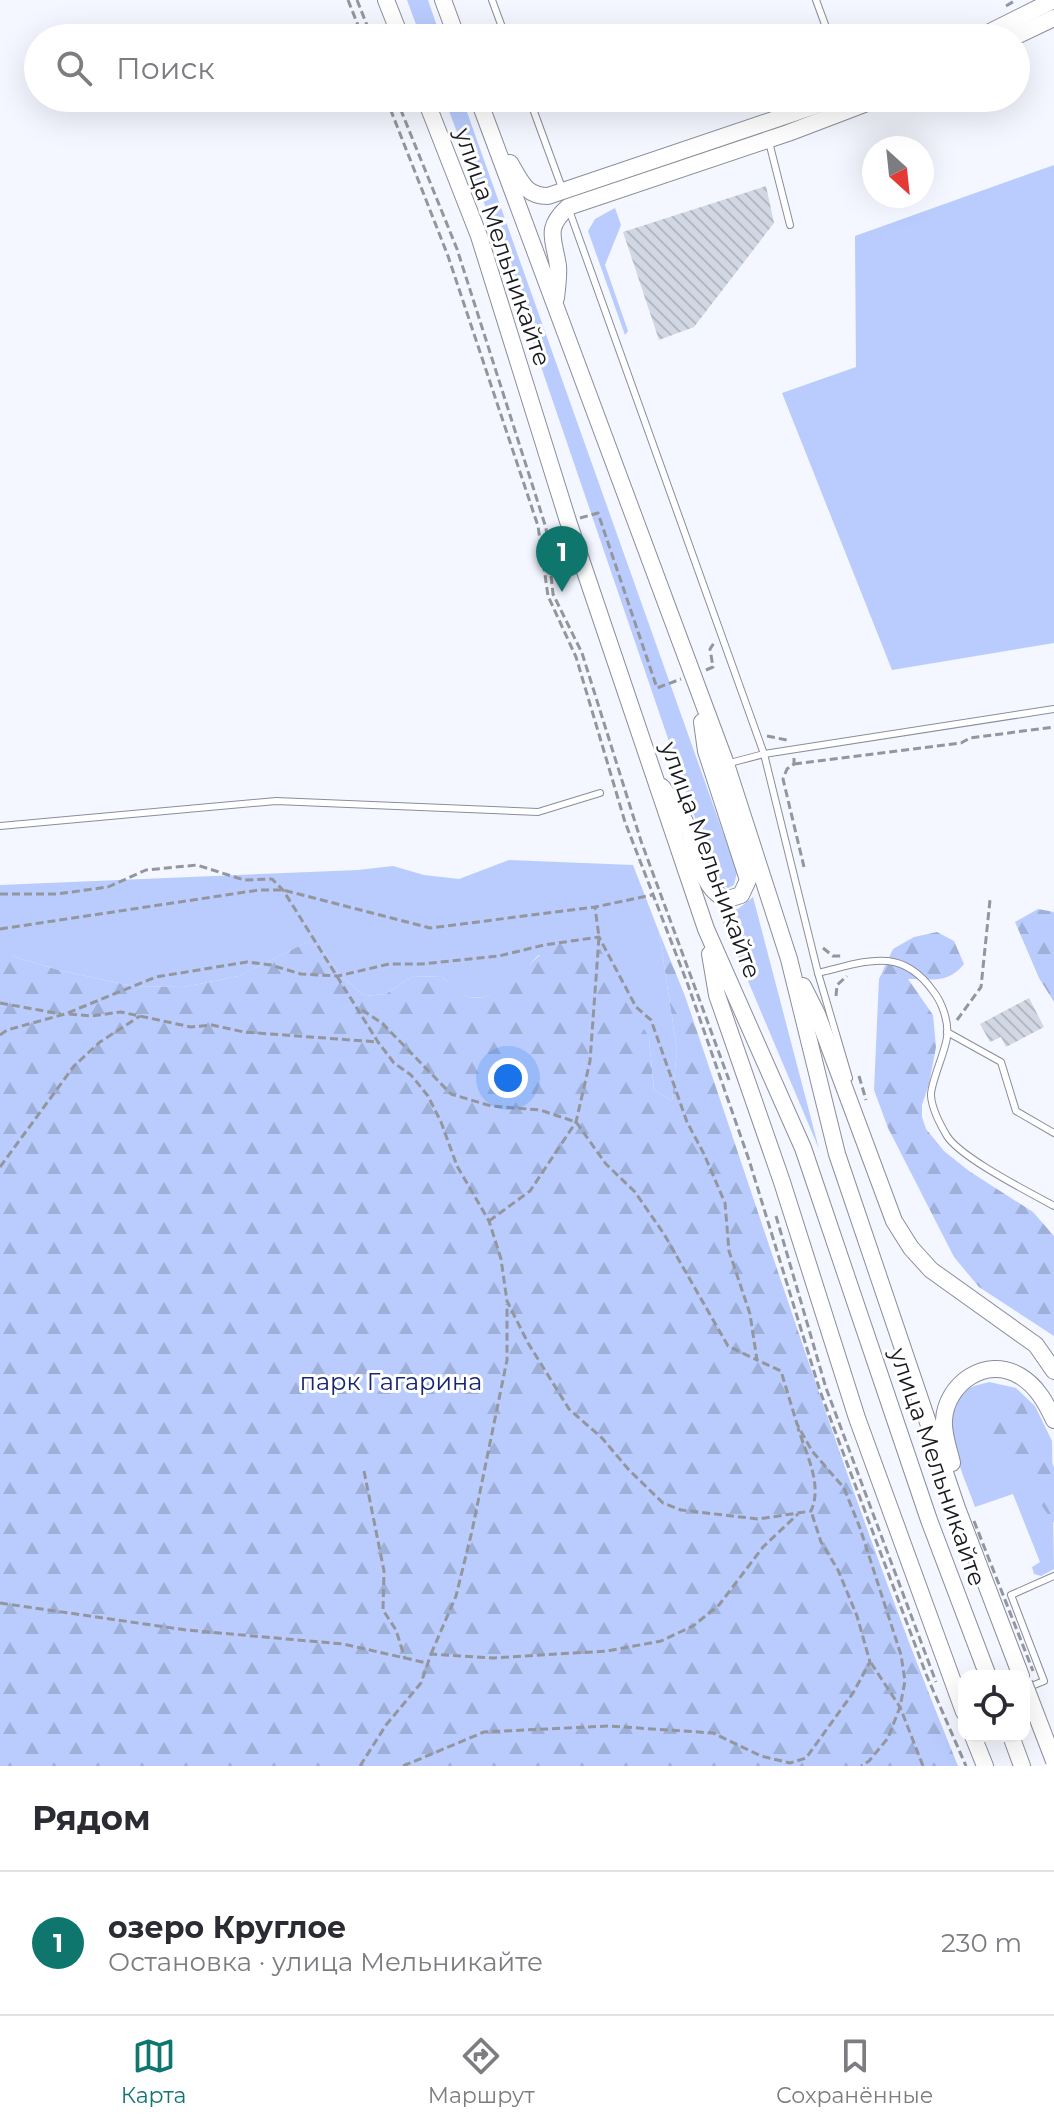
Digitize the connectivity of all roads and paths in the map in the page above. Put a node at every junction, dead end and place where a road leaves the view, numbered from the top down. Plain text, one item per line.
1 (348, 0) edge
2 (357, 0) edge
3 (386, 0) edge
4 (443, 0) edge
5 (492, 0) edge
6 (816, 0) edge
7 (1054, 0) edge
8 (1054, 18) edge
9 (357, 24) edge
10 (366, 24) edge
11 (395, 24) edge
12 (452, 24) edge
13 (501, 24) edge
14 (825, 24) edge
15 (1006, 24) edge
16 (1030, 29) edge
17 (391, 112) edge
18 (402, 112) edge
19 (430, 112) edge
20 (483, 112) edge
21 (534, 112) edge
22 (800, 112) edge
23 (841, 112) edge
24 (768, 138) junction
25 (494, 143) junction
26 (566, 199) junction
27 (790, 225) dead end
28 (556, 308) junction
29 (568, 521) junction
30 (546, 528) junction
31 (716, 641) dead end
32 (691, 675) junction
33 (697, 692) junction
34 (1054, 709) edge
35 (1054, 727) edge
36 (764, 754) junction
37 (726, 764) junction
38 (794, 764) dead end
39 (654, 776) junction
40 (600, 793) dead end
41 (0, 826) edge
42 (283, 890) junction
43 (0, 894) edge
44 (652, 895) junction
45 (990, 900) dead end
46 (595, 907) junction
47 (0, 929) edge
48 (706, 929) junction
49 (599, 937) junction
50 (789, 959) junction
51 (818, 973) junction
52 (338, 976) junction
53 (0, 1003) edge
54 (358, 1008) junction
55 (65, 1014) junction
56 (140, 1016) junction
57 (947, 1032) junction
58 (0, 1035) edge
59 (378, 1042) junction
60 (734, 1092) dead end
61 (576, 1122) junction
62 (1054, 1133) edge
63 (868, 1147) junction
64 (0, 1167) edge
65 (1054, 1206) edge
66 (773, 1209) dead end
67 (489, 1221) junction
68 (507, 1301) junction
69 (757, 1360) junction
70 (1054, 1371) edge
71 (1054, 1420) edge
72 (797, 1424) junction
73 (364, 1471) dead end
74 (957, 1508) junction
75 (811, 1511) junction
76 (798, 1514) junction
77 (974, 1521) dead end
78 (1054, 1576) edge
79 (0, 1603) edge
80 (431, 1654) junction
81 (405, 1659) junction
82 (870, 1662) junction
83 (427, 1663) junction
84 (986, 1670) edge
85 (1025, 1670) edge
86 (1026, 1670) edge
87 (1027, 1670) edge
88 (1030, 1682) edge
89 (958, 1696) edge
90 (900, 1707) junction
91 (975, 1742) edge
92 (1013, 1742) edge
93 (1054, 1761) edge
94 (360, 1766) edge
95 (403, 1766) edge
96 (861, 1766) edge
97 (923, 1766) edge
98 (969, 1766) edge
99 (985, 1766) edge
100 (1022, 1766) edge

1 - 9 path
2 - 10 path
3 - 11 main road
4 - 12 main road
5 - 13 lane
6 - 14 lane
7 - 15 main road
8 - 16 main road
17 - 44 path
18 - 30 path
19 - 29 main road, улица Мельникайте
20 - 25 main road, улица Мельникайте
21 - 26 lane
22 - 26 main road
23 - 24 main road
24 - 26 main road
24 - 27 lane
25 - 26 main road
25 - 28 main road, улица Мельникайте
26 - 28 main road
26 - 36 lane
28 - 32 main road, улица Мельникайте
29 - 30 path
29 - 32 path
29 - 39 main road, улица Мельникайте
30 - 60 path
31 - 32 path
32 - 33 main road, улица Мельникайте
33 - 37 main road, улица Мельникайте
33 - 39 main road
34 - 36 lane
35 - 38 path
36 - 37 lane
36 - 51 lane
37 - 50 main road, улица Мельникайте
39 - 48 main road, улица Мельникайте
40 - 41 lane
42 - 43 path
42 - 46 path
42 - 47 path
42 - 52 path
44 - 46 path
44 - 98 path
45 - 57 path
46 - 49 path
48 - 84 main road, улица Мельникайте
48 - 89 main road
49 - 52 path
49 - 61 path
49 - 69 path
50 - 63 main road
50 - 74 main road, улица Мельникайте
51 - 57 lane
51 - 63 lane
52 - 54 path
52 - 55 path
53 - 55 path
54 - 59 path
54 - 61 path
55 - 56 path
55 - 58 path
56 - 59 path
56 - 64 path
57 - 62 lane
57 - 65 lane
59 - 67 path
61 - 67 path
61 - 69 path
63 - 70 main road
66 - 98 path
67 - 68 path
68 - 76 path
68 - 80 path
69 - 72 path
71 - 74 main road
72 - 75 path
72 - 90 path
73 - 81 path
74 - 85 main road, улица Мельникайте
75 - 76 path
75 - 82 path
76 - 80 path
77 - 86 path, bridge
78 - 87 lane
79 - 81 path
80 - 83 path
81 - 83 path
82 - 90 path
82 - 95 path
83 - 94 path
88 - 93 main road, улица Мельникайте, bridge
90 - 96 path
90 - 97 path
91 - 99 main road
92 - 100 main road

